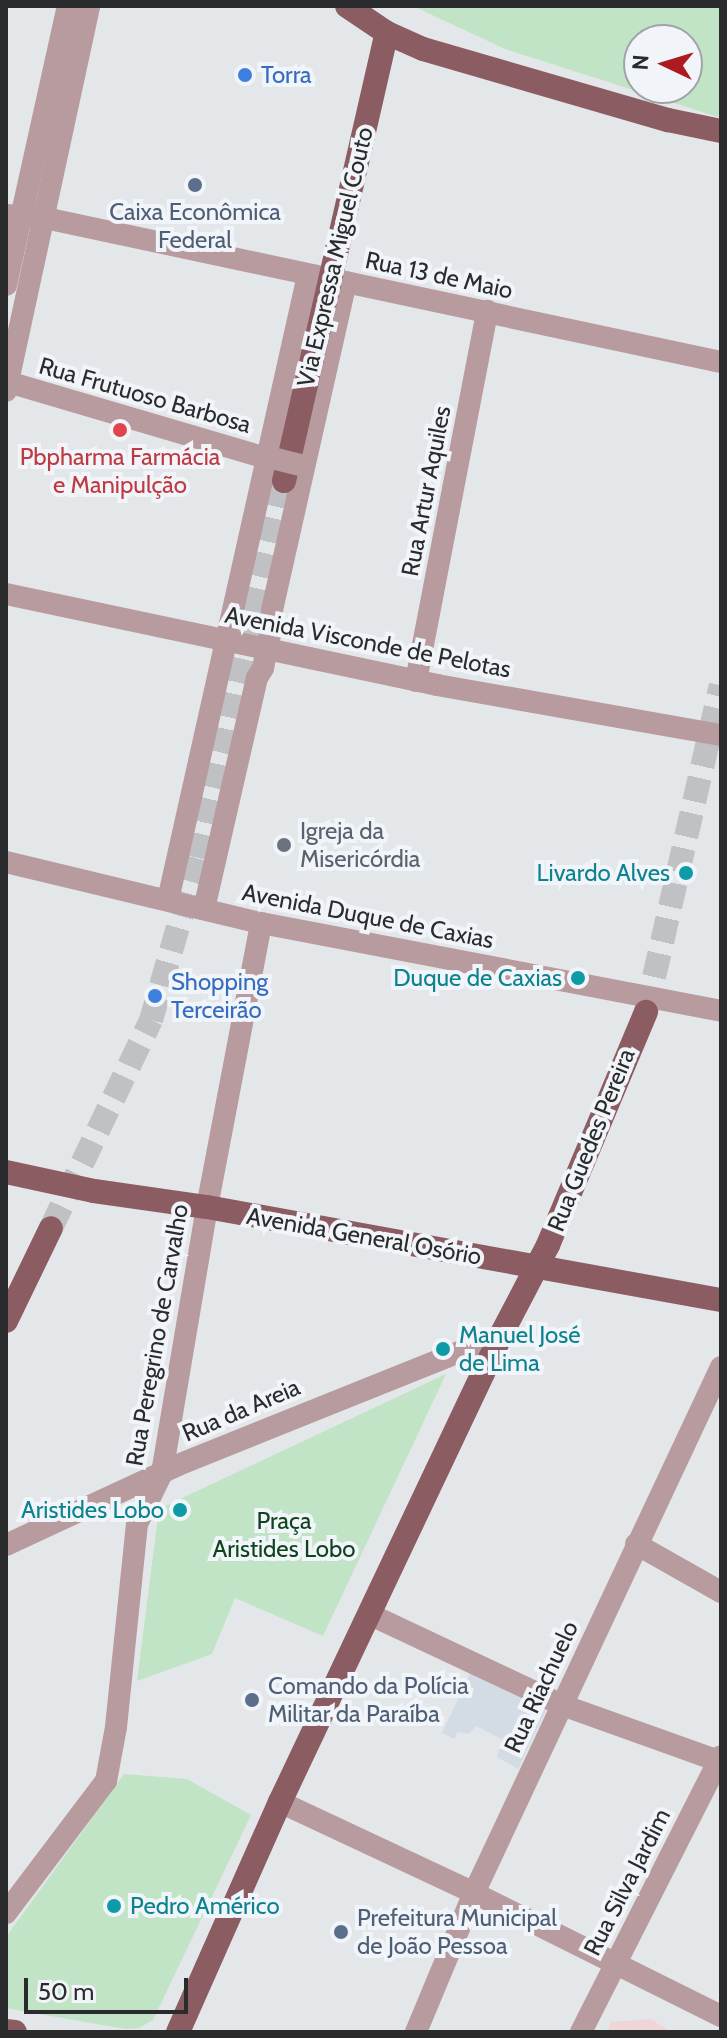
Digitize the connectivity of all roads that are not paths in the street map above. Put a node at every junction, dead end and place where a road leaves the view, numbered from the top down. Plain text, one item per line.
1 (68, 6) edge
2 (89, 6) edge
3 (347, 6) edge
4 (387, 33) junction
5 (721, 131) edge
6 (24, 216) edge
7 (328, 279) junction
8 (6, 285) edge
9 (487, 311) junction
10 (721, 362) edge
11 (7, 387) edge
12 (270, 458) junction
13 (292, 473) joint
14 (6, 594) edge
15 (226, 640) junction
16 (260, 664) junction
17 (416, 681) junction
18 (721, 735) edge
19 (197, 770) junction
20 (234, 778) junction
21 (6, 862) edge
22 (168, 900) junction
23 (204, 909) junction
24 (261, 923) junction
25 (721, 1011) edge
26 (646, 1012) tunnel mouth
27 (6, 1172) edge
28 (207, 1207) junction
29 (51, 1228) tunnel mouth
30 (536, 1268) junction
31 (721, 1300) edge
32 (6, 1321) edge
33 (501, 1335) junction
34 (721, 1367) edge
35 (162, 1473) junction
36 (636, 1544) junction
37 (6, 1545) edge
38 (721, 1592) edge
39 (371, 1615) junction
40 (562, 1705) junction
41 (720, 1760) edge
42 (280, 1802) junction
43 (474, 1893) junction
44 (6, 1913) edge
45 (614, 1964) junction
46 (721, 2016) edge
47 (6, 2031) edge
48 (15, 2032) edge
49 (178, 2032) edge
50 (416, 2032) edge
51 (581, 2032) edge

1 - 6 street
2 - 6 street
3 - 4 main road
4 - 5 main road
4 - 7 main road, Via Expressa Miguel Couto
6 - 7 street, Rua 13 de Maio
6 - 8 street
6 - 11 street
7 - 9 street, Rua 13 de Maio
7 - 12 street
7 - 13 main road, Via Expressa Miguel Couto
7 - 16 street
9 - 10 street, Rua 13 de Maio
9 - 17 street, Rua Artur Aquiles
11 - 12 street, Rua Frutuoso Barbosa
12 - 13 street, Rua Frutuoso Barbosa, bridge
12 - 15 street
14 - 15 street, Avenida Visconde de Pelotas
15 - 16 street, Avenida Visconde de Pelotas
15 - 19 street
16 - 17 street, Avenida Visconde de Pelotas
16 - 20 street
17 - 18 street, Avenida Visconde de Pelotas
19 - 20 street
19 - 22 street
20 - 23 street
21 - 22 street, Avenida Duque de Caxias
22 - 23 street, Avenida Duque de Caxias
23 - 24 street, Avenida Duque de Caxias
24 - 25 street, Avenida Duque de Caxias
24 - 28 street, Rua Peregrino de Carvalho
26 - 30 main road, Rua Guedes Pereira
27 - 28 main road, Avenida General Osório
28 - 30 main road, Avenida General Osório
28 - 35 street, Rua Peregrino de Carvalho
29 - 32 main road
30 - 31 main road, Avenida General Osório
30 - 33 main road
33 - 35 street, Rua da Areia
33 - 39 main road
34 - 36 street, Rua Riachuelo
35 - 37 street, Rua da Areia
35 - 44 street, Rua Peregrino de Carvalho
36 - 38 street
36 - 40 street, Rua Riachuelo
39 - 40 street
39 - 42 main road
40 - 41 street
40 - 43 street, Rua Riachuelo
41 - 45 street, Rua Silva Jardim
42 - 43 street
42 - 49 main road
43 - 45 street
43 - 50 street, Rua Riachuelo
45 - 46 street
45 - 51 street, Rua Silva Jardim
47 - 48 main road

